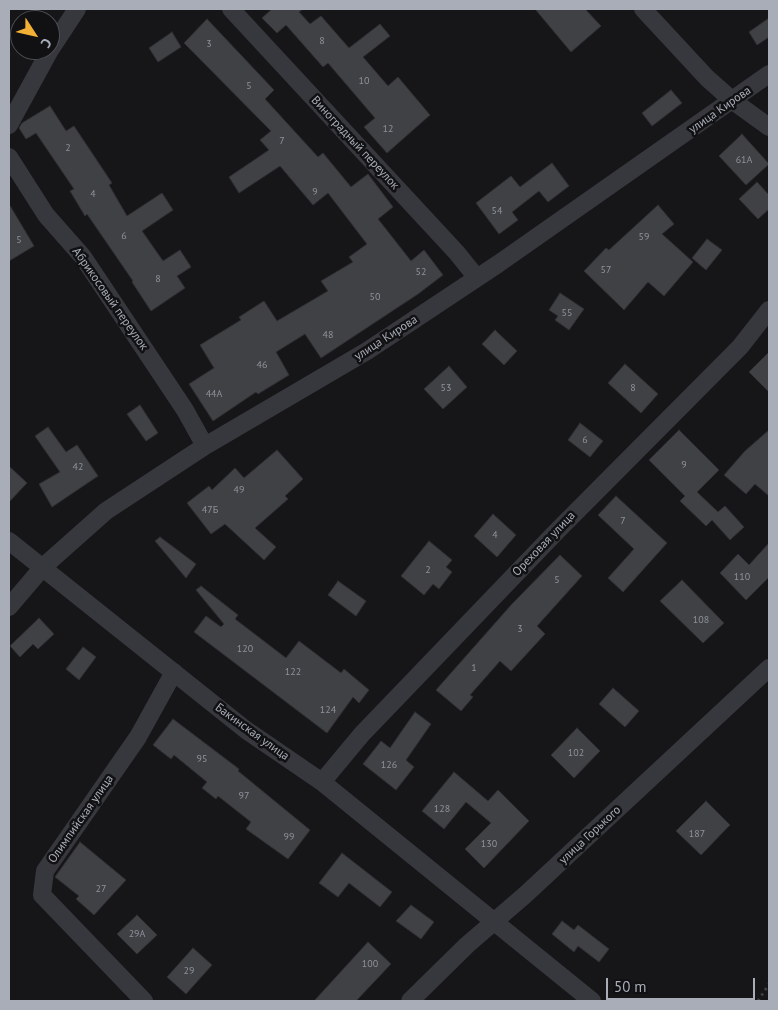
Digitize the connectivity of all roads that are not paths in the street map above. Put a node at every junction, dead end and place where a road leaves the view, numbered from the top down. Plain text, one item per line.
1 (78, 9) edge
2 (232, 9) edge
3 (643, 9) edge
4 (60, 35) edge
5 (45, 60) edge
6 (769, 74) edge
7 (733, 101) junction
8 (9, 126) edge
9 (769, 127) edge
10 (9, 157) edge
11 (477, 278) junction
12 (769, 310) edge
13 (205, 446) junction
14 (9, 541) edge
15 (43, 567) junction
16 (9, 607) edge
17 (769, 668) edge
18 (174, 672) junction
19 (322, 782) junction
20 (495, 922) junction
21 (144, 1001) edge
22 (410, 1001) edge
23 (592, 1001) edge

1 - 4 street
2 - 11 street, Виноградный переулок
3 - 7 street
5 - 8 street
6 - 7 street, улица Кирова
7 - 9 street
7 - 11 street, улица Кирова
10 - 13 street, Абрикосовый переулок
11 - 13 street, улица Кирова
12 - 19 street, Ореховая улица
13 - 15 street, улица Кирова
14 - 15 street, Бакинская улица
15 - 16 street, улица Кирова
15 - 18 street, Бакинская улица
17 - 20 street, улица Горького
18 - 19 street, Бакинская улица
18 - 21 street, Олимпийская улица
19 - 20 street, Бакинская улица
20 - 22 street, улица Горького
20 - 23 street, Бакинская улица

